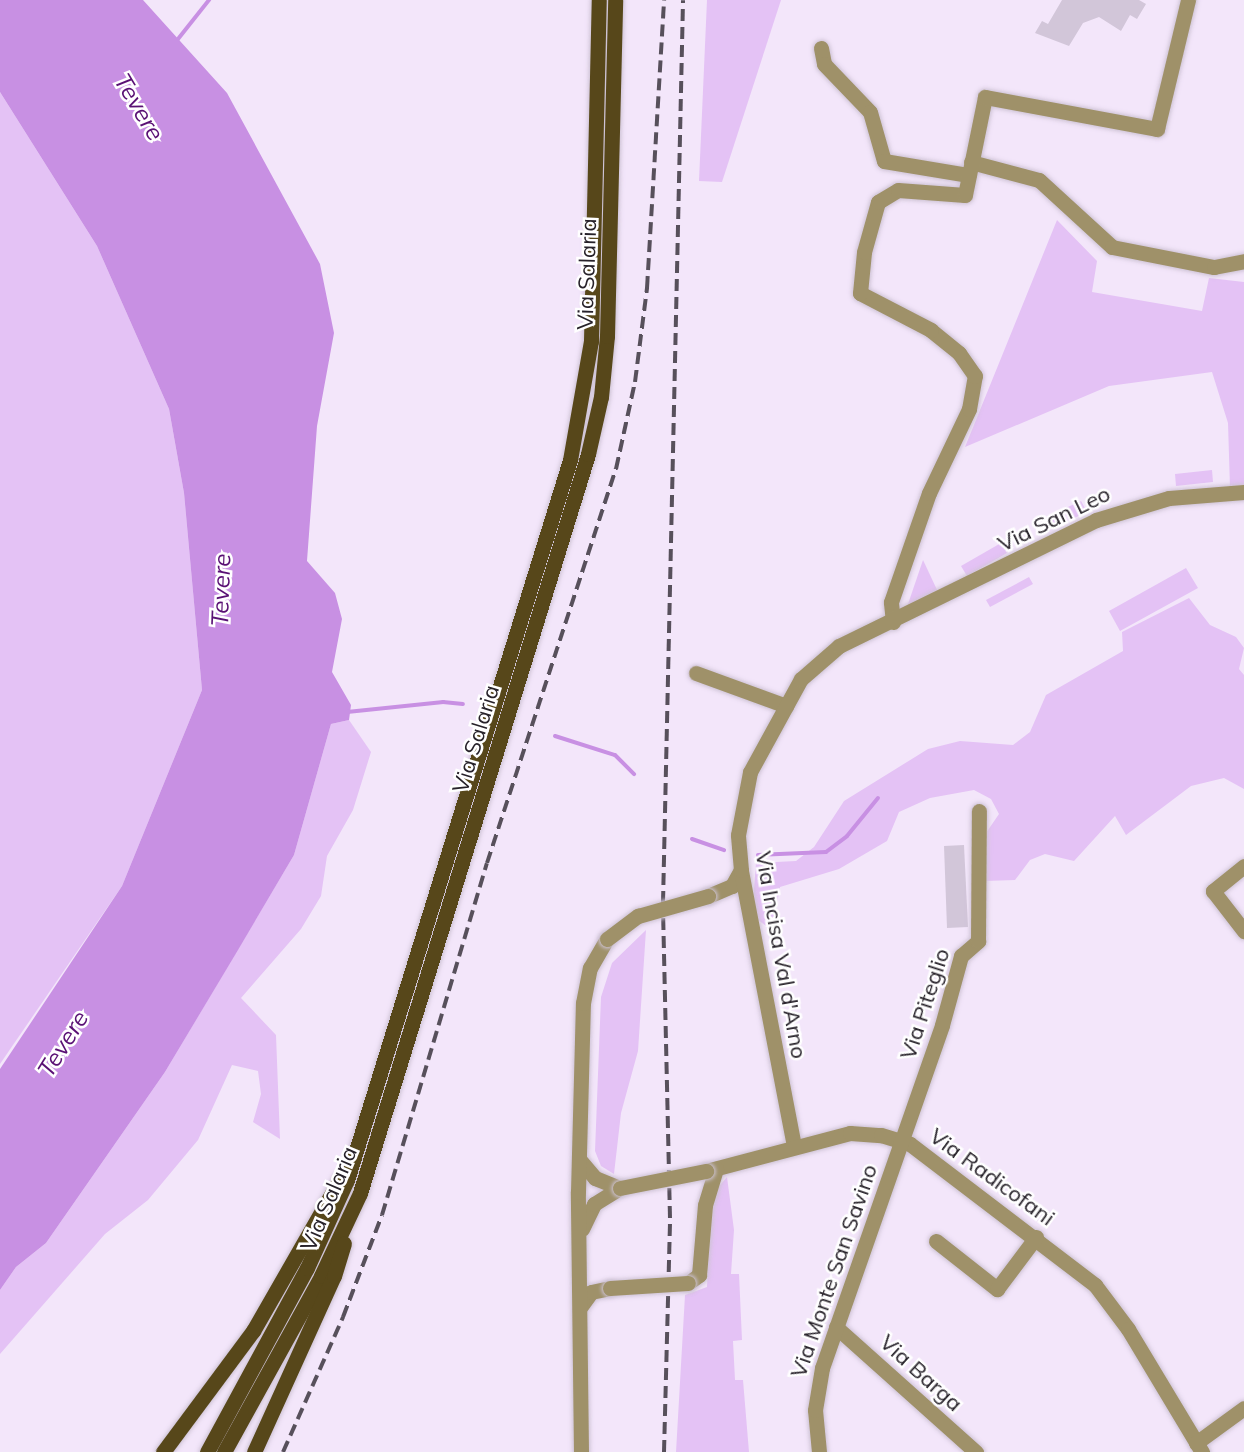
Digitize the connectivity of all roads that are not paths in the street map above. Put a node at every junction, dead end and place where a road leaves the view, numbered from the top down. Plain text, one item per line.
1 (599, 0) edge
2 (615, 0) edge
3 (1188, 0) edge
4 (821, 48) dead end
5 (970, 168) junction
6 (1244, 261) edge
7 (1244, 492) edge
8 (893, 621) junction
9 (696, 673) dead end
10 (786, 706) junction
11 (979, 811) dead end
12 (1244, 866) edge
13 (741, 870) junction
14 (1244, 931) edge
15 (903, 1141) junction
16 (794, 1146) junction
17 (354, 1159) junction
18 (579, 1160) junction
19 (711, 1170) junction
20 (609, 1189) junction
21 (578, 1192) junction
22 (346, 1225) junction
23 (1036, 1237) junction
24 (580, 1238) junction
25 (936, 1241) dead end
26 (581, 1306) junction
27 (836, 1327) junction
28 (1244, 1408) edge
29 (1199, 1447) edge
30 (163, 1452) edge
31 (207, 1452) edge
32 (224, 1452) edge
33 (254, 1452) edge
34 (581, 1452) edge
35 (819, 1452) edge
36 (976, 1452) edge

1 - 17 main road, Via Salaria
2 - 22 main road, Via Salaria
3 - 5 street
4 - 5 street
5 - 6 street
5 - 8 street
7 - 8 street, Via San Leo
8 - 10 street, Via Incisa Val d'Arno
9 - 10 street
10 - 13 street, Via Incisa Val d'Arno
11 - 15 street, Via Piteglio
12 - 14 street
13 - 16 street, Via Incisa Val d'Arno
13 - 18 street, bridge
15 - 16 street, Via Radicofani
15 - 23 street, Via Radicofani
15 - 27 street, Via Monte San Savino
16 - 19 street, Via Radicofani
17 - 30 main road
17 - 31 main road, Via Salaria
18 - 20 street
18 - 21 street
19 - 20 street, Via Radicofani, bridge
19 - 26 street, bridge
20 - 21 street, Via Radicofani
20 - 24 street
21 - 24 street
22 - 32 main road, Via Salaria
22 - 33 main road
23 - 25 street
23 - 29 street, Via Radicofani
24 - 26 street
26 - 34 street
27 - 35 street, Via Monte San Savino
27 - 36 street, Via Barga
28 - 29 street

